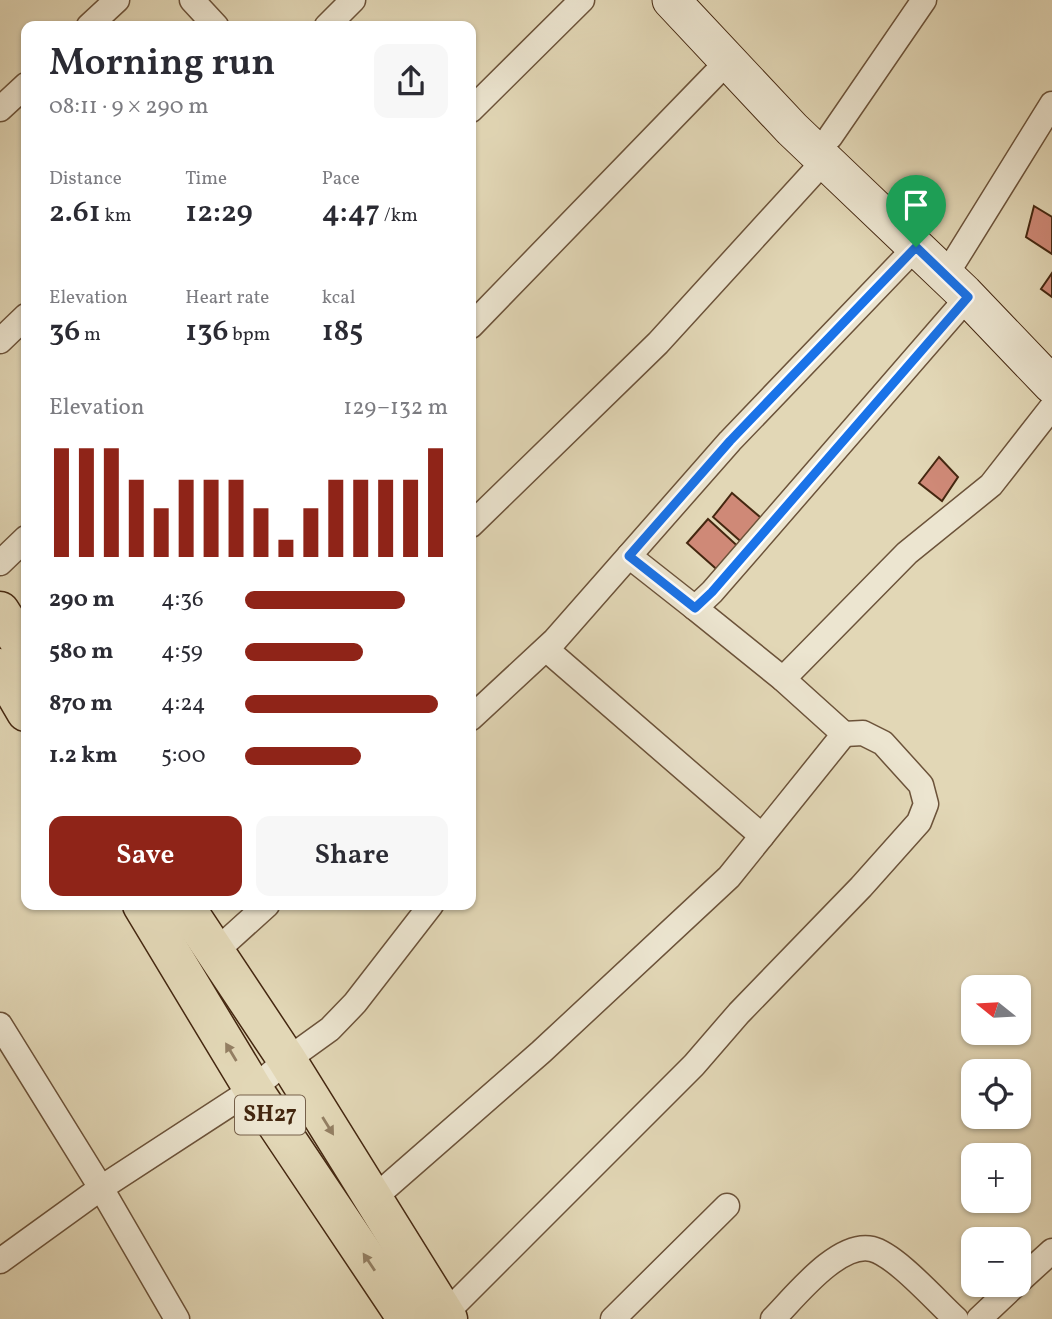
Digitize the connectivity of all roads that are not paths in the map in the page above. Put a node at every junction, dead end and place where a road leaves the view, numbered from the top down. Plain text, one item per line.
1 (117, 0) edge
2 (192, 0) edge
3 (353, 0) edge
4 (582, 0) edge
5 (671, 0) edge
6 (696, 0) edge
7 (924, 0) edge
8 (94, 21) edge
9 (211, 21) edge
10 (332, 21) edge
11 (728, 61) junction
12 (21, 90) edge
13 (1052, 104) edge
14 (476, 105) edge
15 (0, 110) edge
16 (828, 149) junction
17 (916, 247) junction
18 (954, 262) junction
19 (968, 297) junction
20 (21, 321) edge
21 (476, 321) edge
22 (0, 341) edge
23 (1052, 361) edge
24 (1052, 385) edge
25 (1052, 407) edge
26 (476, 520) edge
27 (21, 543) edge
28 (629, 556) junction
29 (0, 563) edge
30 (695, 608) junction
31 (0, 611) edge
32 (21, 644) edge
33 (546, 649) junction
34 (0, 668) edge
35 (783, 679) junction
36 (21, 704) edge
37 (476, 713) edge
38 (844, 734) junction
39 (762, 836) junction
40 (145, 910) edge
41 (187, 910) edge
42 (261, 910) edge
43 (427, 910) edge
44 (215, 952) junction
45 (0, 1025) edge
46 (287, 1060) junction
47 (253, 1089) junction
48 (101, 1188) junction
49 (374, 1198) junction
50 (727, 1206) dead end
51 (1052, 1251) edge
52 (0, 1261) edge
53 (1031, 1270) edge
54 (1002, 1297) edge
55 (446, 1316) edge
56 (177, 1319) edge
57 (407, 1319) edge
58 (613, 1319) edge
59 (773, 1319) edge
60 (956, 1319) edge
61 (979, 1319) edge

1 - 8 street
2 - 9 street
3 - 10 street
4 - 14 street
5 - 11 street
6 - 16 street
7 - 16 street
11 - 16 street
11 - 21 street
12 - 15 street
13 - 18 street
16 - 17 street
16 - 18 street
16 - 26 street
17 - 19 street
17 - 28 street
18 - 23 street
19 - 24 street
19 - 30 street
20 - 22 street
25 - 35 street
27 - 29 street
28 - 30 street
28 - 33 street
30 - 35 street
31 - 32 main road
33 - 37 street
33 - 39 street
34 - 36 main road
35 - 38 street
38 - 39 street
38 - 55 street
39 - 49 street
47 -> 40 main road, SH27
41 - 44 main road, SH27
42 - 44 street
43 - 46 street
44 - 46 main road, SH27
45 - 48 street
46 - 47 street
46 -> 49 main road, SH27
47 - 48 street
57 -> 47 main road, SH27
48 - 52 street
48 - 56 street
49 - 55 main road, SH27
50 - 58 street
51 - 53 street
54 - 61 street
59 - 60 street

